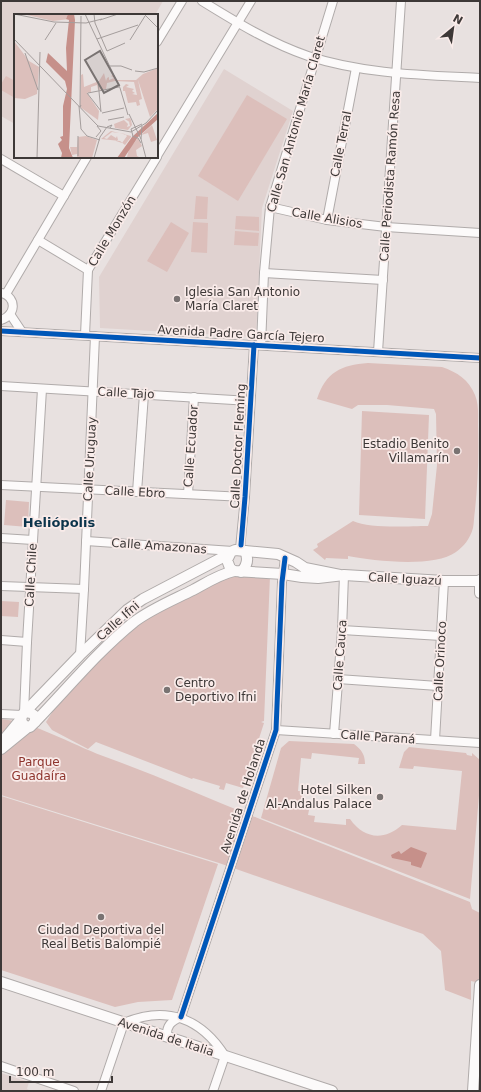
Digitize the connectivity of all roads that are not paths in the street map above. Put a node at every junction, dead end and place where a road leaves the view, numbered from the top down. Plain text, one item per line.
1 (182, 1) edge
2 (202, 1) edge
3 (251, 1) edge
4 (333, 1) edge
5 (401, 1) edge
6 (238, 23) junction
7 (158, 40) edge
8 (315, 58) junction
9 (356, 68) junction
10 (397, 73) junction
11 (480, 78) edge
12 (158, 153) edge
13 (86, 158) edge
14 (155, 158) edge
15 (1, 159) edge
16 (64, 196) junction
17 (270, 207) junction
18 (327, 220) junction
19 (386, 227) junction
20 (480, 233) edge
21 (38, 240) junction
22 (88, 270) junction
23 (264, 274) junction
24 (383, 280) junction
25 (3, 293) edge
26 (10, 314) junction
27 (1, 320) edge
28 (1, 331) edge
29 (22, 332) junction
30 (85, 335) junction
31 (95, 336) junction
32 (258, 345) junction
33 (378, 352) junction
34 (480, 358) edge
35 (1, 386) edge
36 (42, 389) junction
37 (93, 391) junction
38 (144, 394) junction
39 (194, 397) junction
40 (250, 400) junction
41 (1, 485) edge
42 (36, 487) junction
43 (88, 489) junction
44 (137, 492) junction
45 (188, 494) junction
46 (245, 497) junction
47 (1, 538) edge
48 (33, 540) junction
49 (86, 541) junction
50 (237, 551) junction
51 (285, 558) junction
52 (238, 571) junction
53 (283, 574) junction
54 (342, 575) junction
55 (444, 581) junction
56 (478, 585) edge
57 (1, 586) edge
58 (30, 587) junction
59 (84, 589) junction
60 (342, 630) junction
61 (441, 636) junction
62 (1, 640) edge
63 (27, 642) junction
64 (80, 655) junction
65 (338, 679) junction
66 (438, 686) junction
67 (1, 714) edge
68 (23, 715) junction
69 (32, 724) junction
70 (276, 730) junction
71 (334, 734) junction
72 (435, 740) junction
73 (480, 743) edge
74 (1, 744) edge
75 (1, 749) edge
76 (1, 982) edge
77 (480, 985) edge
78 (181, 1017) junction
79 (124, 1023) junction
80 (167, 1037) junction
81 (225, 1056) junction
82 (1, 1066) edge
83 (74, 1091) edge
84 (101, 1091) edge
85 (214, 1091) edge
86 (332, 1091) edge
87 (473, 1091) edge

1 - 7 street
2 - 6 street
3 - 6 street, Calle Monzón
4 - 8 street, Calle San Antonio María Claret
5 - 10 street, Calle Periodista Ramón Resa
6 - 8 street
6 - 12 street, Calle Monzón
8 - 9 street
8 - 17 street, Calle San Antonio María Claret
9 - 10 street
9 - 18 street, Calle Terral
10 - 11 street
10 - 19 street, Calle Periodista Ramón Resa
13 - 16 street
14 - 22 street, Calle Monzón
15 - 16 street
16 - 21 street
17 - 18 street, Calle Alisios
17 - 23 street, Calle San Antonio María Claret
18 - 19 street, Calle Alisios
19 - 20 street, Calle Alisios
19 - 24 street, Calle Periodista Ramón Resa
21 - 22 street
21 - 25 street
22 - 30 street, Calle Monzón
23 - 24 street
23 - 32 street, Calle San Antonio María Claret
24 - 33 street, Calle Periodista Ramón Resa
25 - 26 street
26 - 27 street
26 - 29 street
28 - 29 street, Avenida Padre García Tejero
29 - 30 street, Avenida Padre García Tejero
30 - 31 street, Avenida Padre García Tejero
31 - 32 street, Avenida Padre García Tejero
31 - 37 street, Calle Uruguay
32 - 33 street, Avenida Padre García Tejero
32 - 40 street, Calle Doctor Fleming
33 - 34 street, Avenida Padre García Tejero
35 - 36 street, Calle Tajo
36 - 37 street, Calle Tajo
36 - 42 street, Calle Chile
37 - 38 street, Calle Tajo
37 - 43 street, Calle Uruguay
38 - 39 street, Calle Tajo
38 - 44 street
39 - 40 street, Calle Tajo
39 - 45 street, Calle Ecuador
40 - 46 street, Calle Doctor Fleming
41 - 42 street, Calle Ebro
42 - 43 street, Calle Ebro
42 - 48 street, Calle Chile
43 - 44 street, Calle Ebro
43 - 49 street, Calle Uruguay
44 - 45 street, Calle Ebro
45 - 46 street, Calle Ebro
46 - 50 street, Calle Doctor Fleming
47 - 48 street
48 - 58 street, Calle Chile
49 - 50 street, Calle Amazonas
49 - 59 street, Calle Uruguay
50 - 51 main road, Calle Iguazú
50 - 52 main road
50 - 52 main road
50 - 64 main road, Calle Ifni
51 - 53 street, Avenida de Holanda
51 - 54 main road, Calle Iguazú
52 - 53 main road, Calle Iguazú
52 - 69 main road, Calle Ifni
53 - 54 main road, Calle Iguazú
53 - 70 street, Avenida de Holanda
54 - 55 main road, Calle Iguazú
54 - 60 street, Calle Cauca
55 - 56 main road, Calle Iguazú
55 - 61 street, Calle Orinoco
57 - 58 street
58 - 59 street
58 - 63 street, Calle Chile
59 - 64 street, Calle Uruguay
60 - 61 street
60 - 65 street, Calle Cauca
61 - 66 street, Calle Orinoco
62 - 63 street
63 - 68 street, Calle Chile
64 - 68 main road, Calle Ifni
65 - 66 street
65 - 71 street, Calle Cauca
66 - 72 street, Calle Orinoco
67 - 68 street
68 - 69 main road
68 - 74 main road, Calle Ifni
69 - 75 main road, Calle Ifni
70 - 71 street, Calle Paraná
70 - 78 street, Avenida de Holanda
71 - 72 street, Calle Paraná
72 - 73 street, Calle Paraná
76 - 79 main road, Avenida de Italia
77 - 87 main road
78 - 79 street
78 - 80 street
78 - 81 street
79 - 80 main road, Avenida de Italia
79 - 84 street
80 - 81 main road, Avenida de Italia
81 - 85 street
81 - 86 main road, Avenida de Italia
82 - 83 street

